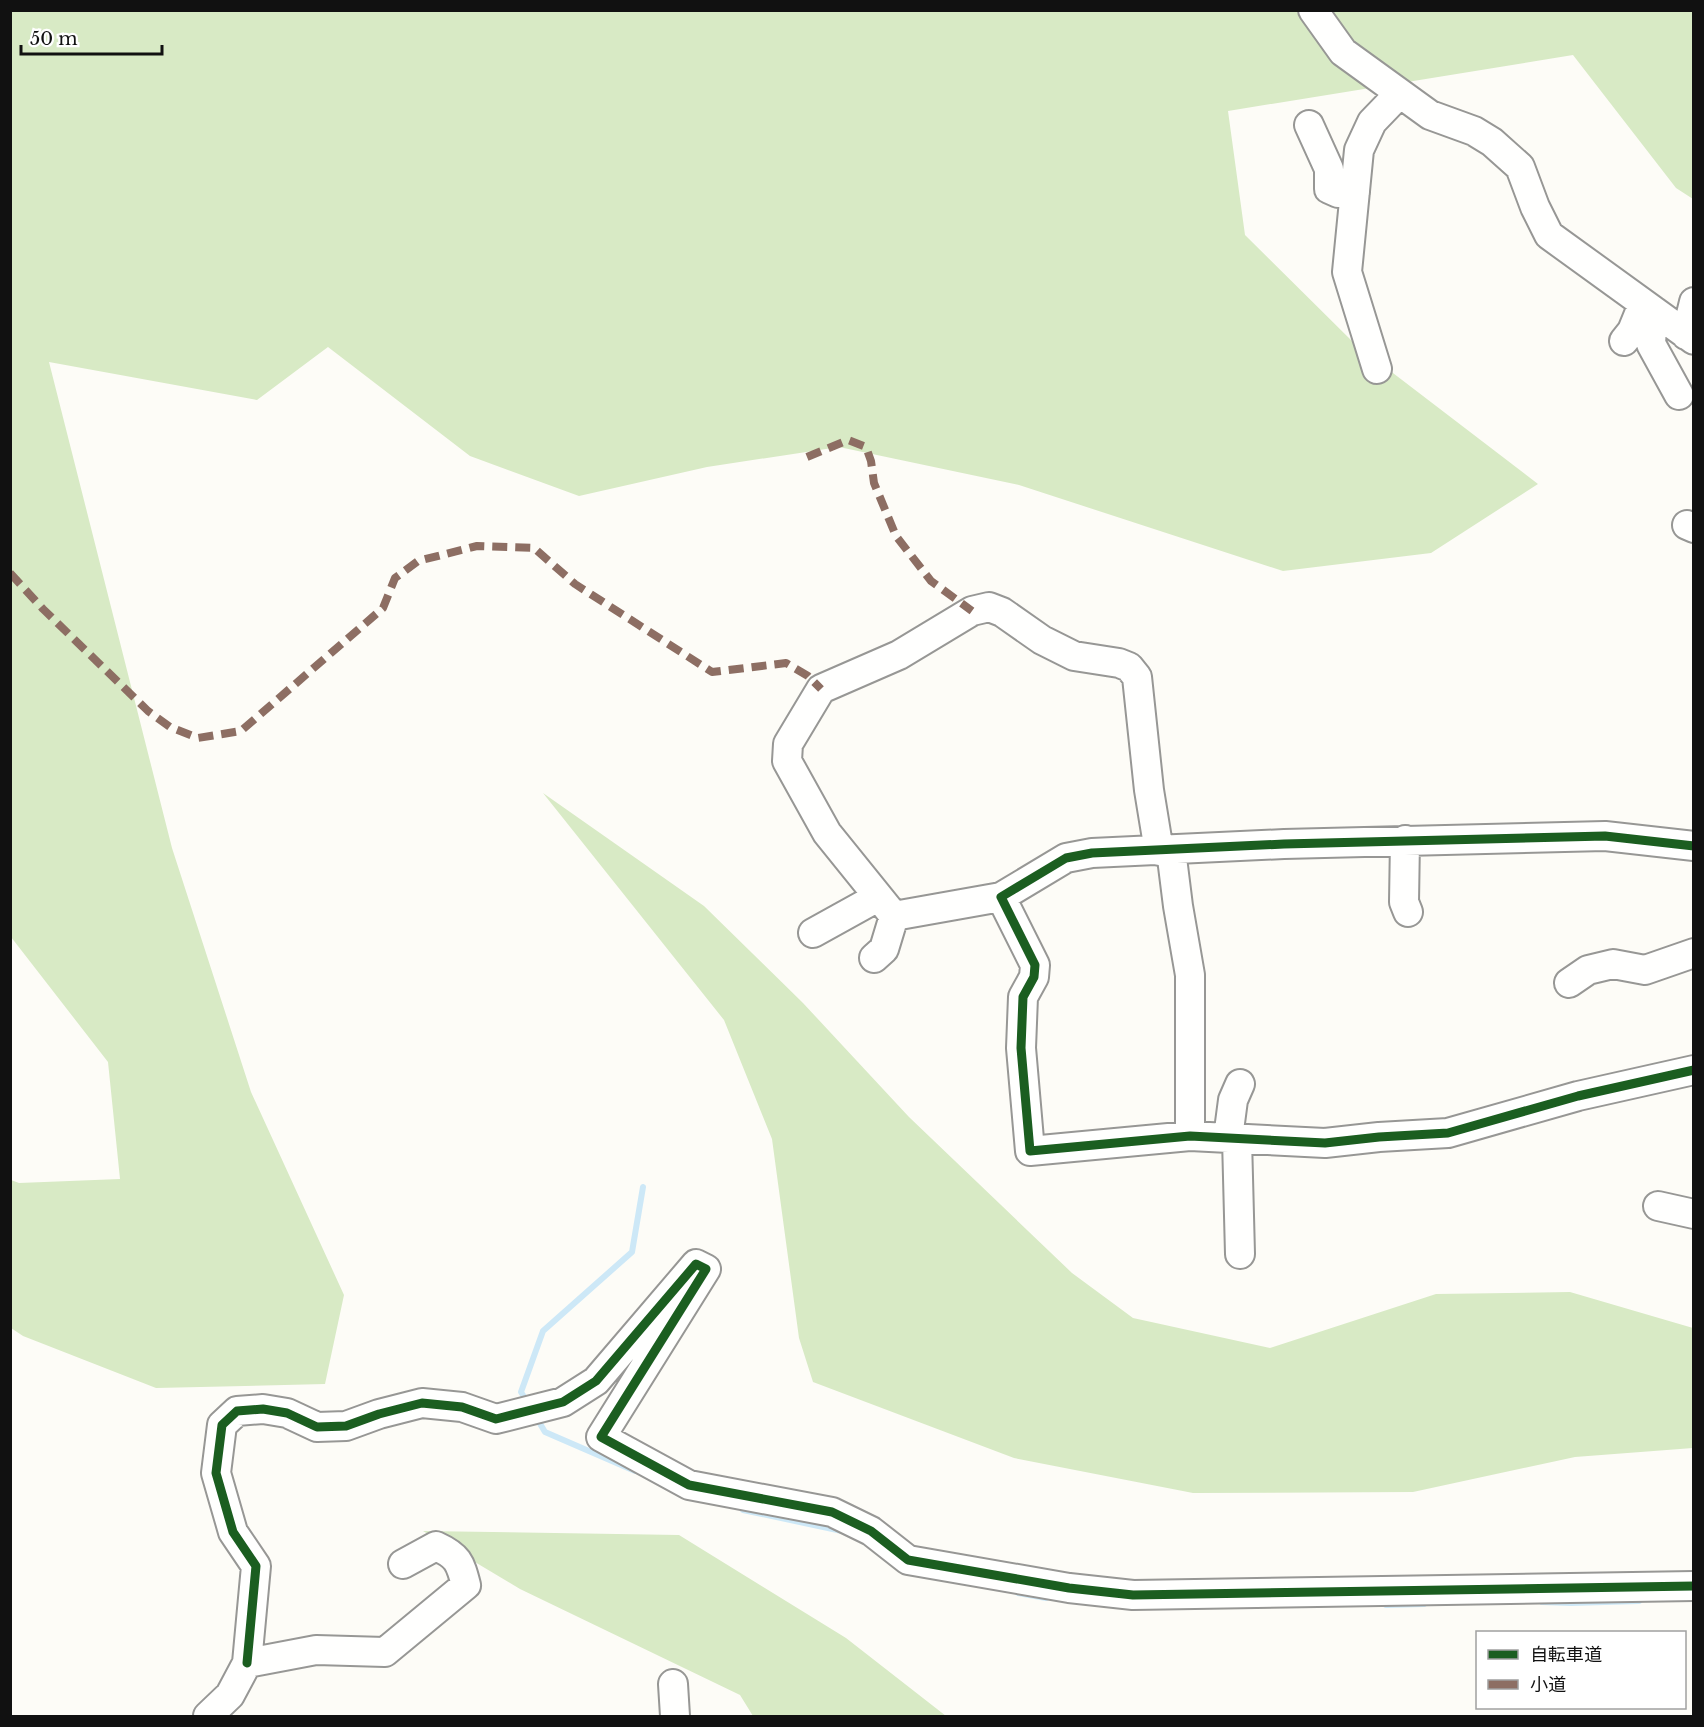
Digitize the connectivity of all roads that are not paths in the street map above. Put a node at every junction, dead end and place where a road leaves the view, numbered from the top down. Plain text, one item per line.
1 (1313, 10) edge
2 (1400, 94) junction
3 (1309, 125) dead end
4 (1355, 192) junction
5 (1694, 302) edge
6 (1648, 308) junction
7 (1690, 337) edge
8 (1624, 341) dead end
9 (1377, 369) dead end
10 (1679, 395) dead end
11 (1405, 840) junction
12 (1694, 846) edge
13 (1165, 850) junction
14 (1001, 897) junction
15 (886, 906) junction
16 (1408, 912) dead end
17 (813, 933) dead end
18 (1694, 953) edge
19 (873, 958) dead end
20 (1569, 983) dead end
21 (1694, 1070) edge
22 (1240, 1084) dead end
23 (1190, 1136) junction
24 (1232, 1138) junction
25 (1658, 1206) dead end
26 (1694, 1214) edge
27 (1240, 1254) dead end
28 (403, 1564) dead end
29 (1694, 1586) edge
30 (248, 1663) junction
31 (673, 1684) dead end
32 (208, 1716) edge
33 (675, 1716) edge

1 - 2 street
2 - 4 street
2 - 6 street
3 - 4 street
4 - 9 street
5 - 7 street
6 - 7 street
6 - 8 street
6 - 10 street
11 - 12 street
11 - 13 street
11 - 16 street
13 - 14 street
13 - 15 street
13 - 23 street
14 - 15 street
14 - 23 street
15 - 17 street
15 - 19 street
18 - 20 street
21 - 24 street
22 - 24 street
23 - 24 street
24 - 27 street
25 - 26 street
28 - 30 street
29 - 30 street
30 - 32 street
31 - 33 street

